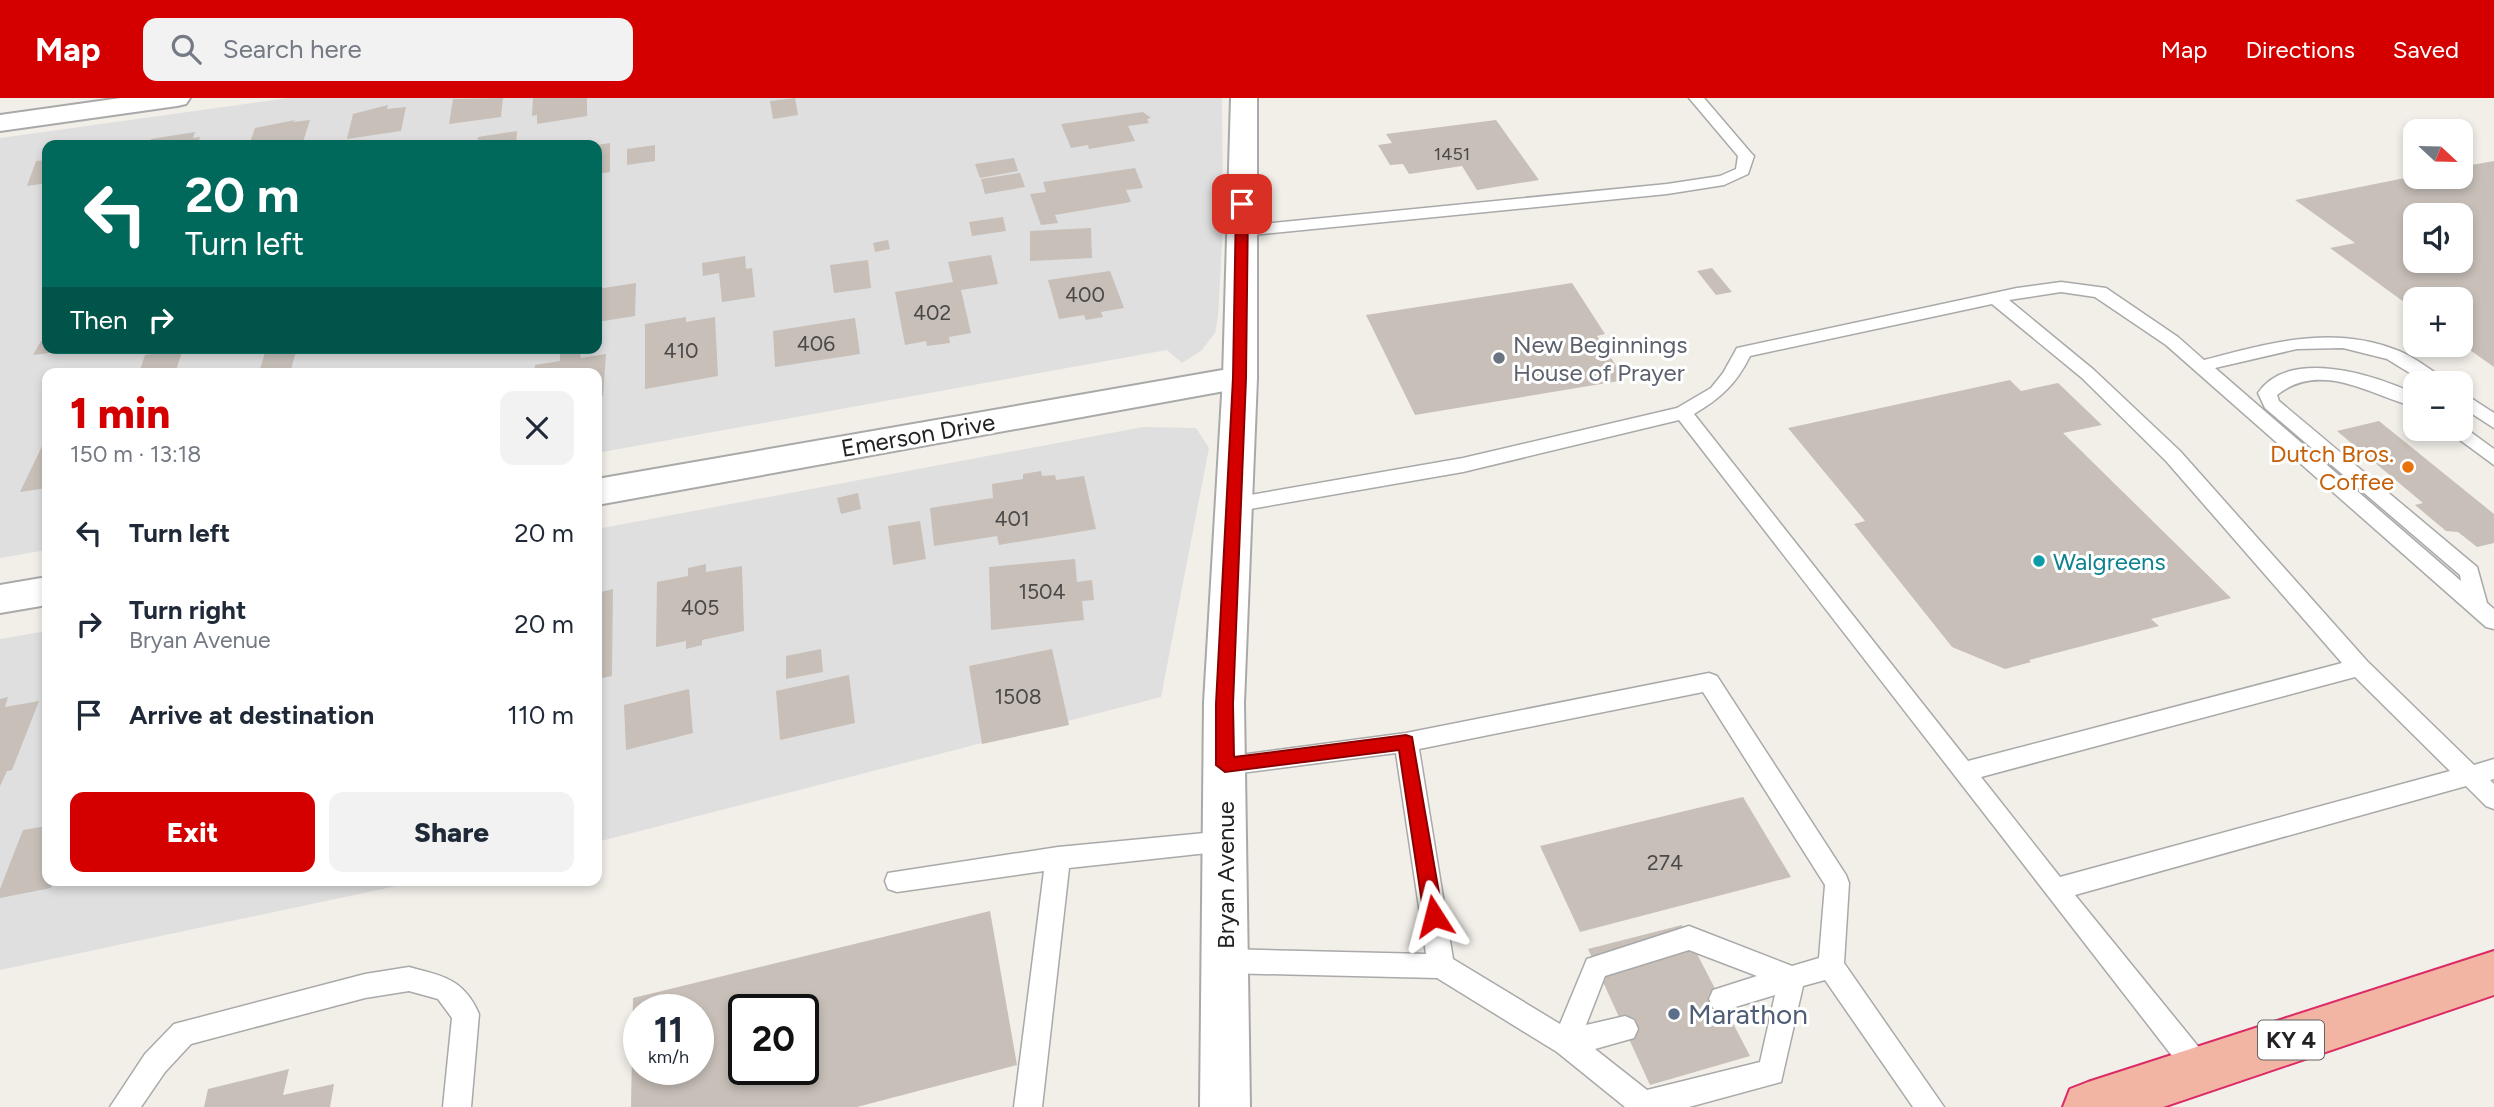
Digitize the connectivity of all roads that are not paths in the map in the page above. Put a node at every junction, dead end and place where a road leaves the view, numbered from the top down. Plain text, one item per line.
1 (177, 98) edge
2 (1244, 98) edge
3 (1696, 98) edge
4 (0, 122) edge
5 (1242, 231) junction
6 (1997, 299) junction
7 (2202, 366) junction
8 (2420, 371) edge
9 (1240, 378) junction
10 (2403, 396) edge
11 (2473, 407) edge
12 (1683, 413) junction
13 (2494, 422) edge
14 (2471, 441) edge
15 (2494, 458) edge
16 (602, 491) edge
17 (1233, 505) junction
18 (42, 592) edge
19 (0, 599) edge
20 (2477, 606) junction
21 (2494, 621) edge
22 (2359, 667) junction
23 (1406, 742) junction
24 (1225, 765) junction
25 (2494, 769) edge
26 (1963, 772) junction
27 (2469, 776) junction
28 (2494, 799) edge
29 (1226, 841) junction
30 (1058, 858) junction
31 (897, 881) dead end
32 (2055, 889) junction
33 (1224, 961) junction
34 (1441, 966) junction
35 (1831, 966) junction
36 (2494, 973) edge
37 (1792, 978) junction
38 (1722, 999) dead end
39 (1625, 1029) dead end
40 (1566, 1043) junction
41 (2200, 1070) junction
42 (1646, 1106) edge
43 (124, 1107) edge
44 (457, 1107) edge
45 (1028, 1107) edge
46 (1225, 1107) edge
47 (1930, 1107) edge
48 (2088, 1107) edge

1 - 4 street
2 - 5 street, Bryan Avenue
3 - 5 lane
5 - 9 street, Bryan Avenue
6 - 7 lane
6 - 12 lane
6 - 22 lane
7 - 8 lane
7 - 20 lane
9 - 16 street, Emerson Drive
9 - 17 street, Bryan Avenue
10 - 20 lane
11 - 13 lane
12 - 17 lane
12 - 26 lane
14 - 15 lane
17 - 24 street, Bryan Avenue
18 - 19 street
20 - 21 lane
22 - 26 lane
22 - 27 lane
23 - 24 lane
23 - 34 lane
23 - 35 lane
24 - 29 street, Bryan Avenue
25 - 27 lane
26 - 32 lane
27 - 28 lane
27 - 32 lane
29 - 30 lane
29 - 33 street, Bryan Avenue
30 - 31 lane
30 - 45 lane
32 - 41 lane
33 - 34 lane
33 - 46 street, Bryan Avenue
34 - 40 lane
35 - 37 lane
35 - 47 lane
36 - 41 highway, KY 4
37 - 38 lane
37 - 40 lane
37 - 42 lane
39 - 40 lane
40 - 42 lane
41 - 48 highway, KY 4
43 - 44 lane

